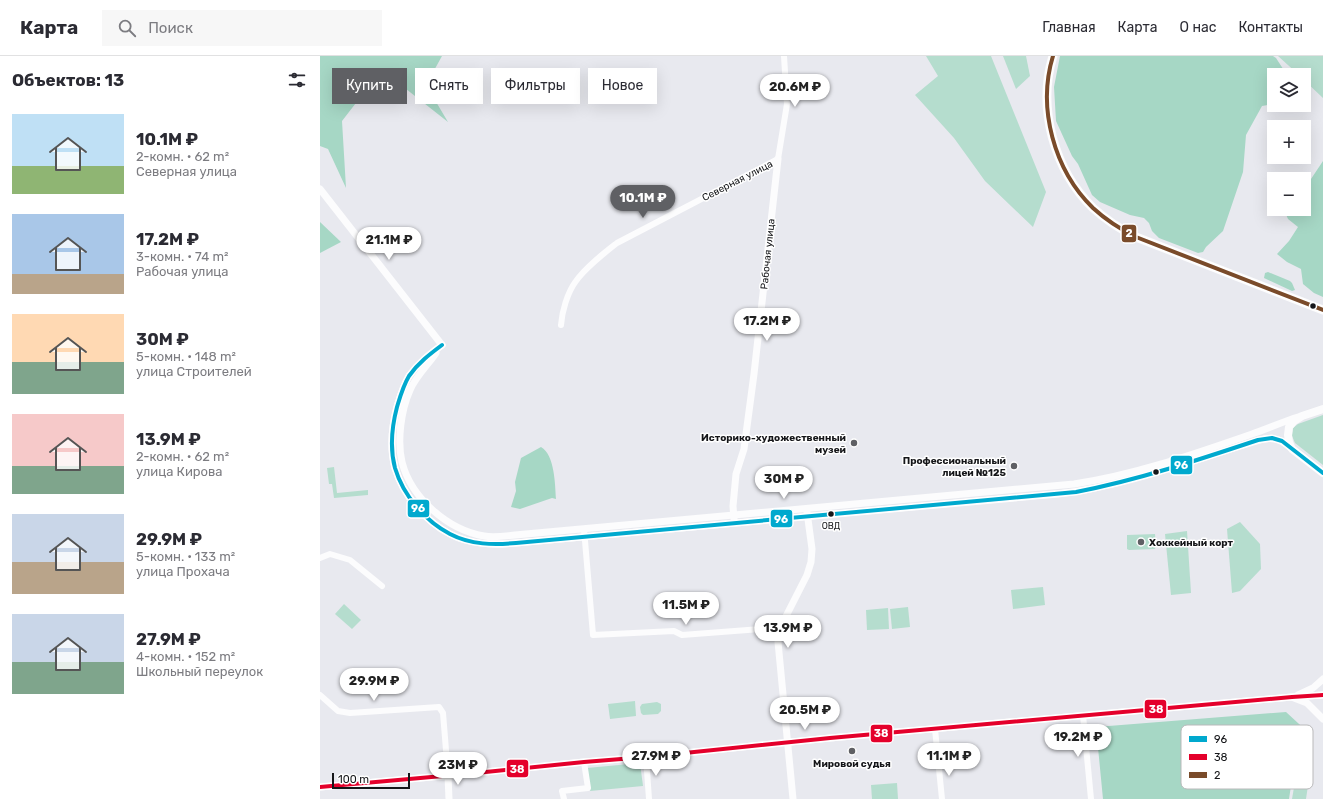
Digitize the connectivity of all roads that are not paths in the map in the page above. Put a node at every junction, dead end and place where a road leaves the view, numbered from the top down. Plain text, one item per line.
1 (784, 56) edge
2 (1053, 56) edge
3 (778, 159) junction
4 (320, 189) edge
5 (1323, 310) edge
6 (561, 325) dead end
7 (1323, 409) edge
8 (1302, 416) junction
9 (396, 438) junction
10 (1292, 449) junction
11 (1323, 473) edge
12 (807, 508) junction
13 (734, 515) junction
14 (808, 516) junction
15 (734, 523) junction
16 (584, 529) junction
17 (585, 537) junction
18 (320, 558) edge
19 (382, 586) dead end
20 (780, 628) junction
21 (1323, 679) edge
22 (320, 695) edge
23 (1323, 695) edge
24 (1292, 697) junction
25 (1083, 715) junction
26 (1323, 719) edge
27 (935, 729) junction
28 (788, 743) junction
29 (646, 757) junction
30 (584, 762) junction
31 (448, 775) junction
32 (320, 786) edge
33 (449, 799) edge
34 (564, 799) edge
35 (649, 799) edge
36 (793, 799) edge
37 (942, 799) edge
38 (1091, 799) edge

1 - 3 street, Рабочая улица
2 - 5 main road
3 - 6 street, Северная улица
3 - 13 street, Рабочая улица
4 - 9 street
7 - 8 main road
8 - 10 main road
8 - 12 street
9 - 16 street
9 - 17 street
10 - 11 main road
10 - 14 street
12 - 13 street
12 - 14 street
13 - 15 street, Рабочая улица
13 - 16 street
14 - 15 street
14 - 20 street
15 - 17 street
16 - 17 street
17 - 20 street
18 - 19 street
20 - 28 street
21 - 24 street
22 - 31 street
23 - 24 street
24 - 25 street
24 - 26 street
25 - 27 street
25 - 38 street
27 - 28 street
27 - 37 street
28 - 29 street
28 - 36 street
29 - 30 street
29 - 35 street
30 - 31 street
30 - 34 street
31 - 32 street
31 - 33 street

